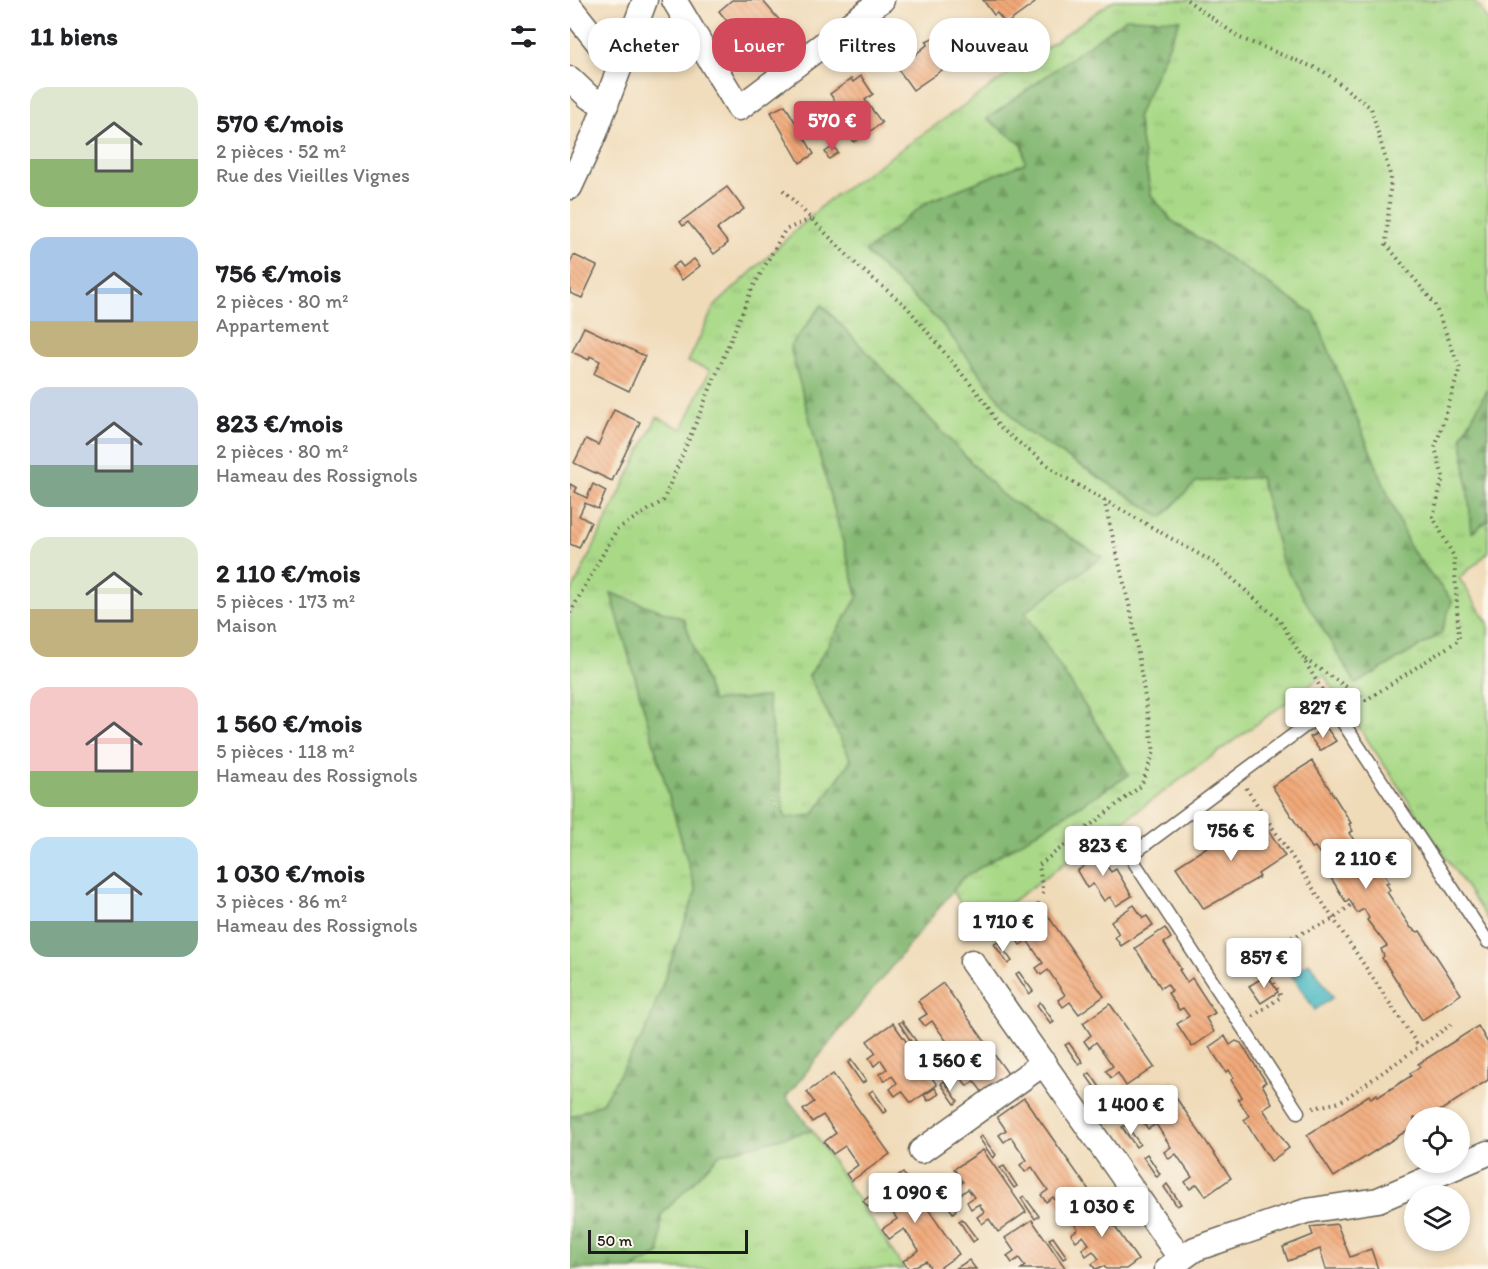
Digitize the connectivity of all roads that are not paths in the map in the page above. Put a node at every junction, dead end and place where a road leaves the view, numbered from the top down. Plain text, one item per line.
1 (645, 0) edge
2 (674, 0) edge
3 (882, 0) edge
4 (570, 8) edge
5 (638, 18) edge
6 (588, 30) edge
7 (618, 72) edge
8 (570, 79) edge
9 (606, 105) junction
10 (570, 187) edge
11 (1488, 942) edge
12 (972, 962) dead end
13 (1044, 1064) junction
14 (1298, 1112) road end
15 (921, 1151) dead end
16 (1488, 1153) edge
17 (1174, 1264) edge

1 - 5 street
2 - 3 street
4 - 6 street
7 - 9 street
8 - 9 street
9 - 10 street
11 - 14 lane
12 - 13 street
13 - 15 street
13 - 17 street
16 - 17 street

